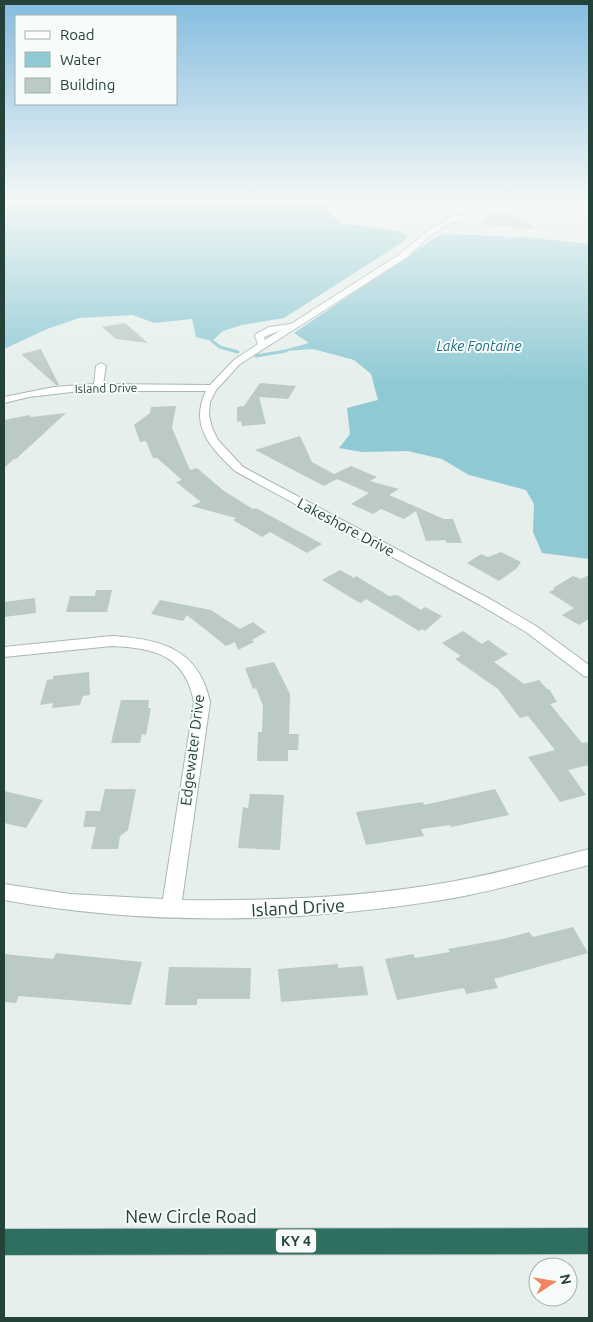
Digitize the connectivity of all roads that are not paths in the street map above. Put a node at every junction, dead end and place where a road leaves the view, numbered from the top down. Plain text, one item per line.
1 (393, 263) edge
2 (101, 366) dead end
3 (98, 387) junction
4 (210, 388) junction
5 (4, 400) edge
6 (4, 652) edge
7 (589, 672) edge
8 (589, 857) edge
9 (4, 892) edge
10 (171, 908) junction
11 (589, 1241) edge
12 (4, 1242) edge

1 - 4 street
2 - 3 street
3 - 4 street, Island Drive
3 - 5 street, Island Drive
4 - 7 street, Lakeshore Drive
6 - 10 street, Edgewater Drive
8 - 10 street, Island Drive
9 - 10 street, Island Drive
11 - 12 highway, New Circle Road / KY 4

